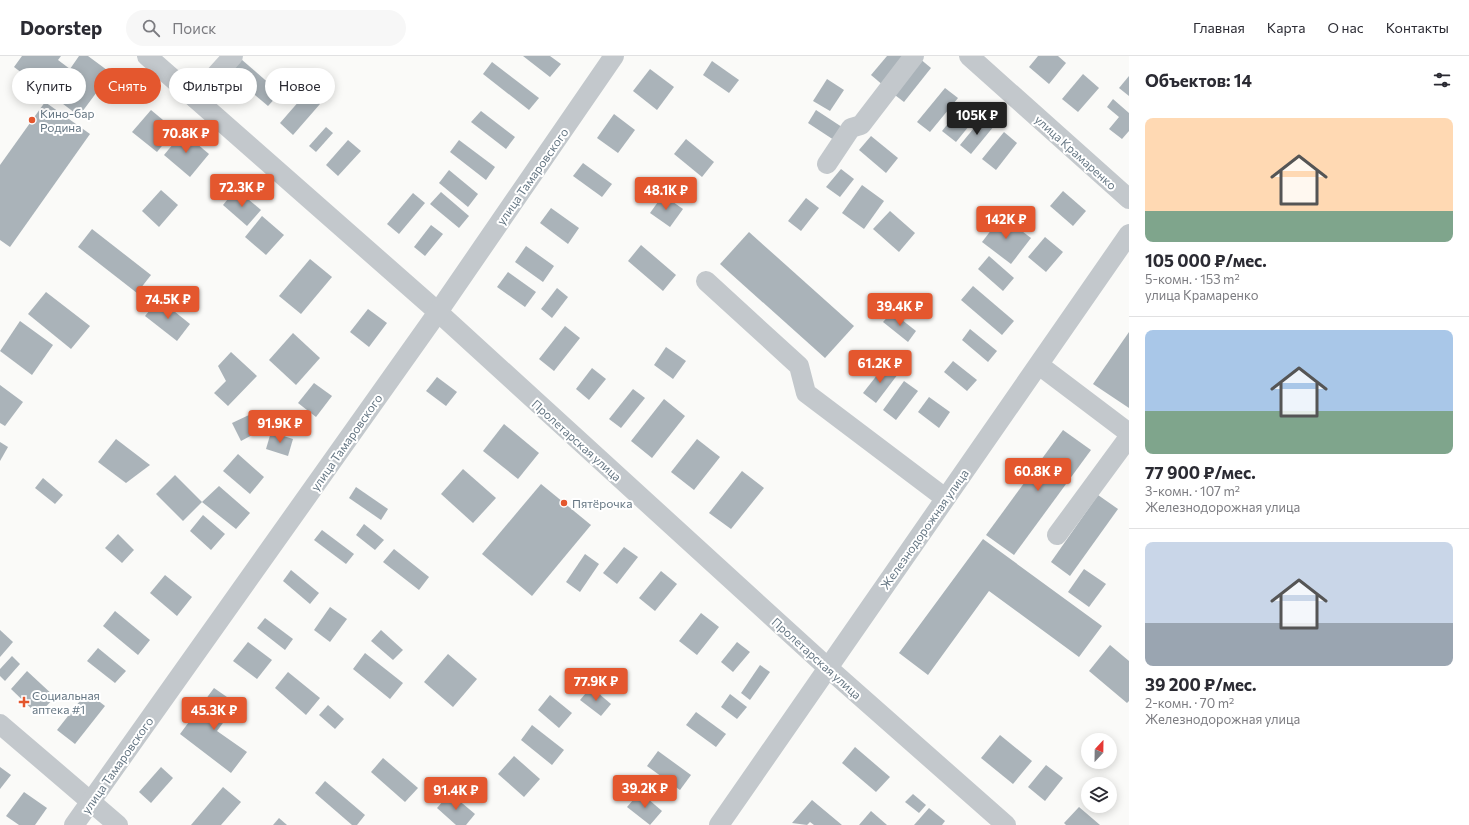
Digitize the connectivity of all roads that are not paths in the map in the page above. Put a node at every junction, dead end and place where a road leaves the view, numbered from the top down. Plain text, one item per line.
1 (147, 56) edge
2 (233, 56) edge
3 (614, 56) edge
4 (914, 56) edge
5 (969, 56) edge
6 (222, 68) edge
7 (169, 75) edge
8 (202, 104) edge
9 (827, 164) dead end
10 (1129, 199) edge
11 (1126, 245) edge
12 (706, 281) dead end
13 (438, 312) junction
14 (1039, 365) junction
15 (1129, 433) edge
16 (1129, 437) edge
17 (945, 498) junction
18 (1057, 535) dead end
19 (827, 667) junction
20 (0, 724) edge
21 (91, 801) junction
22 (74, 825) edge
23 (118, 825) edge
24 (719, 825) edge
25 (1006, 825) edge

1 - 7 street, Пролетарская улица
2 - 6 street
3 - 13 street, улица Тамаровского
4 - 9 street
5 - 10 street, улица Крамаренко
8 - 13 street, Пролетарская улица
11 - 14 street, Железнодорожная улица
12 - 17 street
13 - 19 street, Пролетарская улица
13 - 21 street, улица Тамаровского
14 - 15 street
14 - 17 street, Железнодорожная улица
16 - 18 street
17 - 19 street, Железнодорожная улица
19 - 24 street, Железнодорожная улица
19 - 25 street, Пролетарская улица
20 - 21 street
21 - 22 street, улица Тамаровского
21 - 23 street

